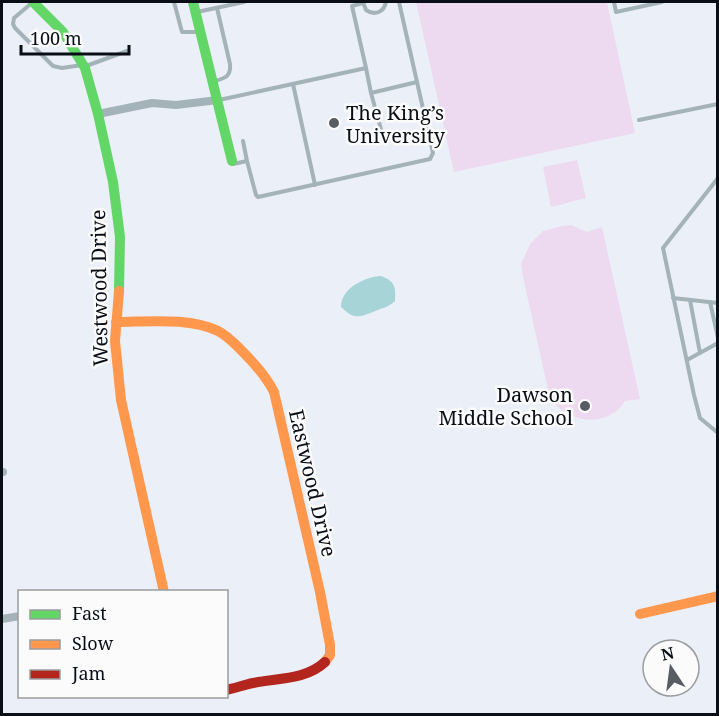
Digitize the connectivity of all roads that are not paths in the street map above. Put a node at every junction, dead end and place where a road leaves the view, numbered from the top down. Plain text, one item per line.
1 (33, 2) edge
2 (174, 2) edge
3 (244, 2) edge
4 (363, 2) edge
5 (387, 2) edge
6 (399, 2) edge
7 (614, 2) edge
8 (662, 2) edge
9 (352, 4) edge
10 (195, 7) edge
11 (217, 8) junction
12 (201, 32) junction
13 (127, 51) dead end
14 (83, 65) junction
15 (366, 68) junction
16 (213, 81) junction
17 (417, 82) junction
18 (293, 84) junction
19 (371, 93) junction
20 (218, 100) junction
21 (717, 104) edge
22 (98, 114) junction
23 (639, 120) dead end
24 (382, 133) dead end
25 (243, 141) dead end
26 (232, 161) joint
27 (247, 161) junction
28 (717, 178) edge
29 (315, 185) junction
30 (674, 298) junction
31 (690, 300) junction
32 (710, 302) junction
33 (717, 303) edge
34 (116, 322) junction
35 (717, 340) edge
36 (700, 352) junction
37 (687, 360) junction
38 (717, 433) edge
39 (164, 590) edge
40 (717, 596) edge
41 (640, 614) dead end
42 (18, 616) edge
43 (2, 619) edge
44 (228, 690) edge

1 - 14 street, Westwood Drive
1 - 14 lane
2 - 12 lane
3 - 11 lane
4 - 5 lane
4 - 9 lane
6 - 17 lane
7 - 8 lane
9 - 15 lane
10 - 11 lane
10 - 12 street
11 - 16 lane
12 - 16 street
13 - 14 lane
14 - 22 street, Westwood Drive
15 - 18 lane
15 - 19 lane
16 - 20 street
17 - 19 lane
17 - 29 lane
18 - 20 lane
18 - 29 lane
19 - 24 lane
20 - 22 street
20 - 26 street
21 - 23 lane
22 - 34 street, Westwood Drive
25 - 27 lane
26 - 27 lane
27 - 29 lane
28 - 30 lane
30 - 31 lane
30 - 37 lane
31 - 32 lane
31 - 36 lane
32 - 33 lane
32 - 35 lane
34 - 39 street, Westwood Drive
34 - 44 street, Eastwood Drive
35 - 36 lane
36 - 37 lane
37 - 38 lane
40 - 41 street
42 - 43 street

